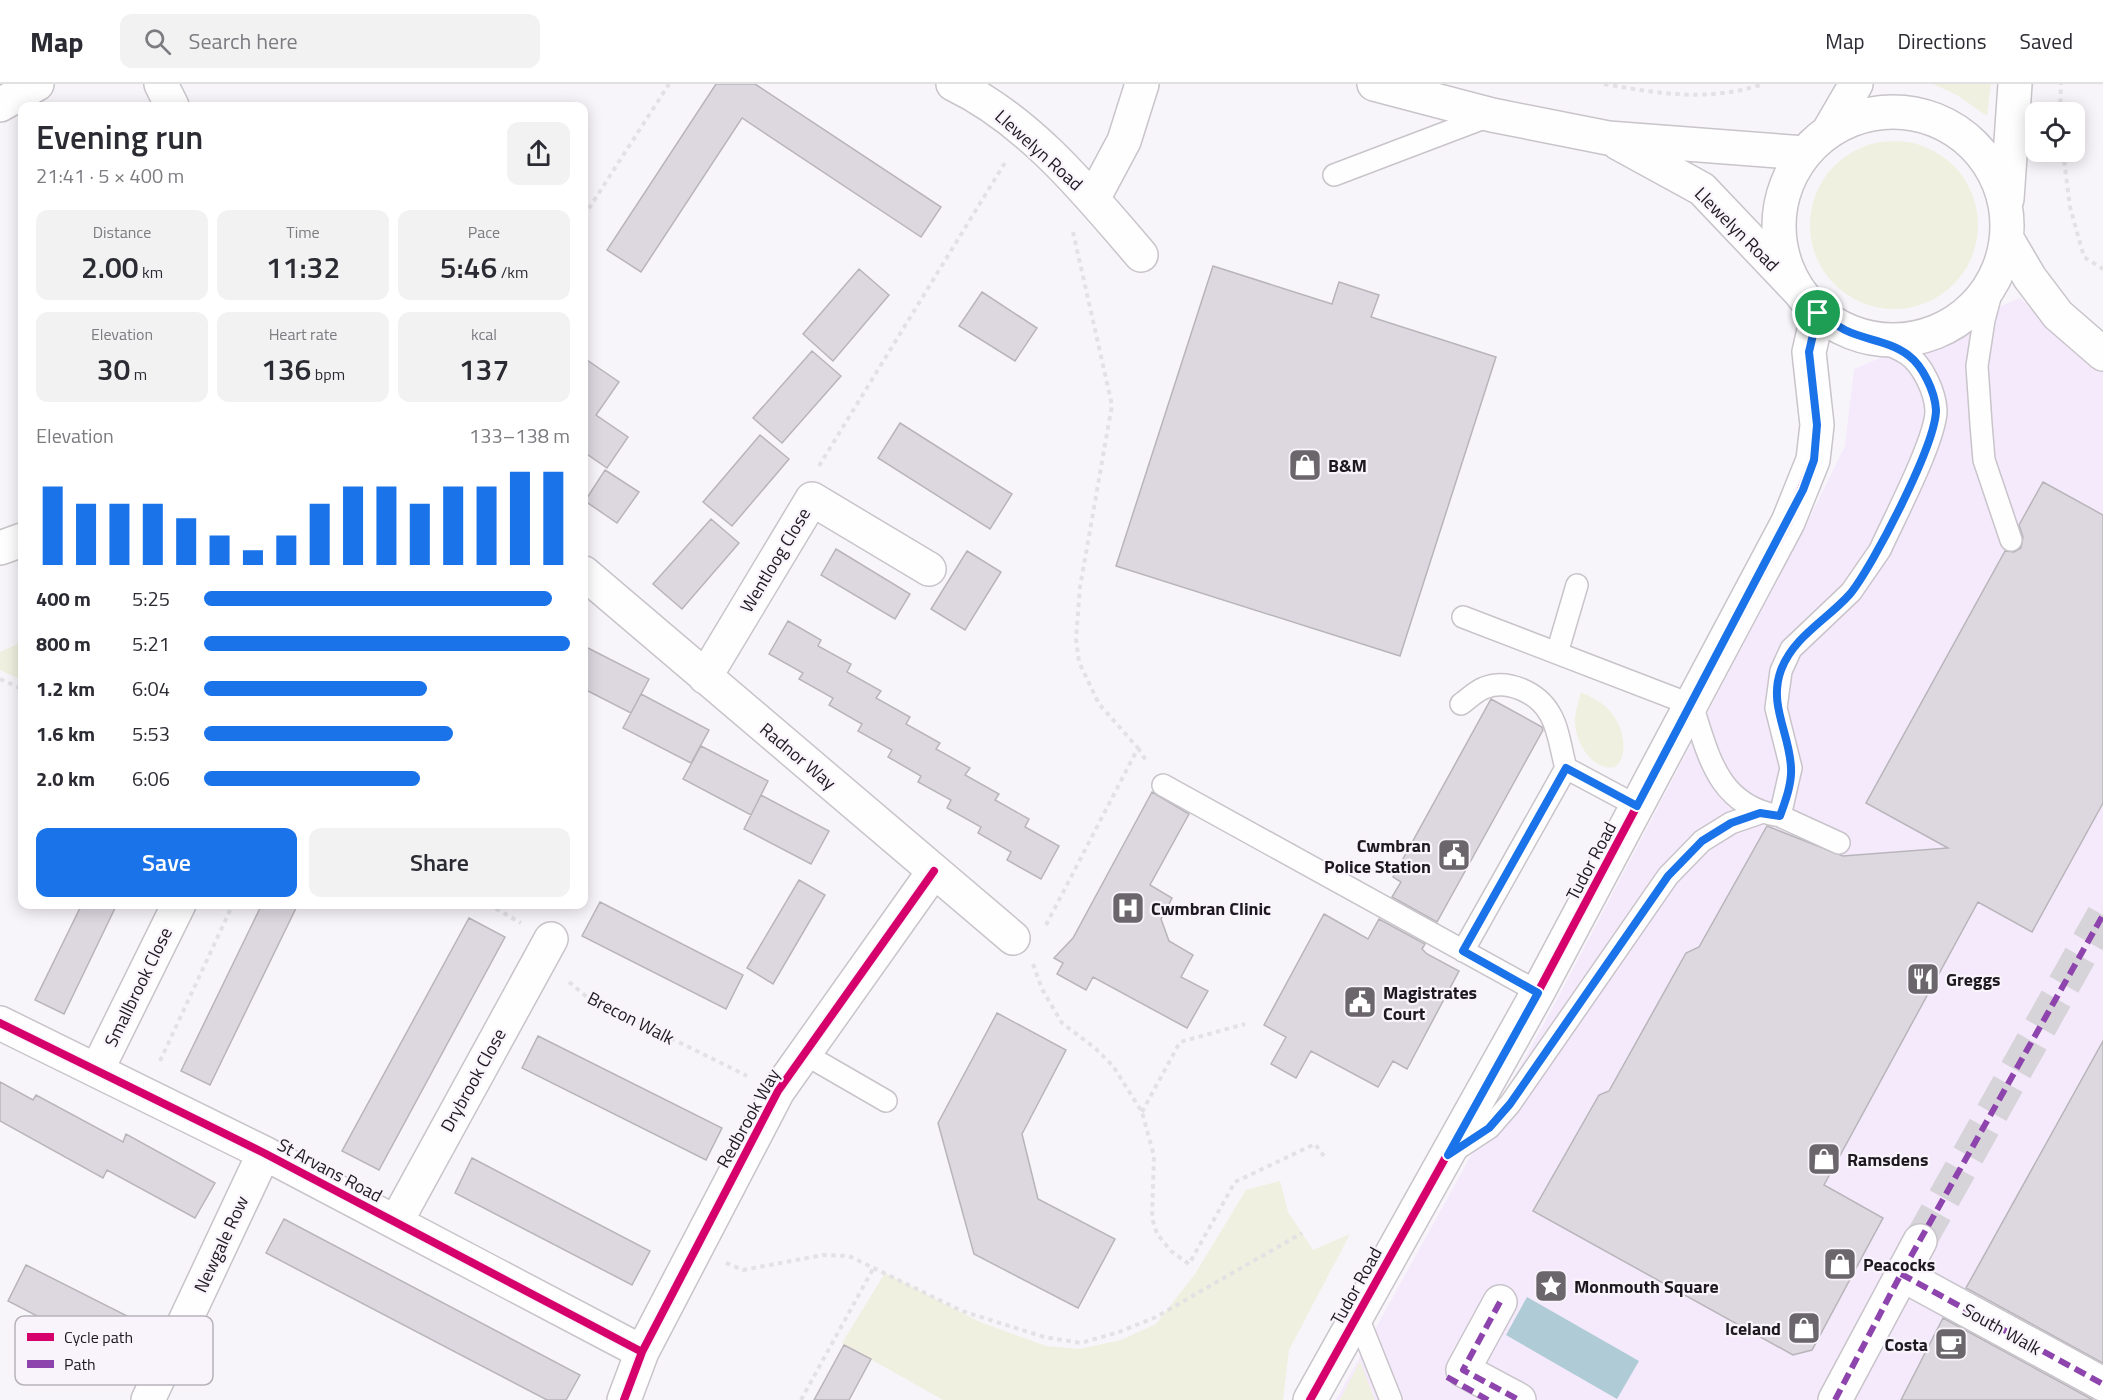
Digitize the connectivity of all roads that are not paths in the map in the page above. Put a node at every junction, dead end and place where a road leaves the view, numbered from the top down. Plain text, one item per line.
1 (37, 84) edge
2 (161, 84) edge
3 (953, 84) edge
4 (1142, 84) edge
5 (1374, 84) edge
6 (1856, 84) edge
7 (2015, 84) edge
8 (170, 102) edge
9 (0, 105) edge
10 (1492, 115) junction
11 (1608, 138) junction
12 (1817, 142) junction
13 (1334, 175) dead end
14 (1093, 199) junction
15 (2006, 224) junction
16 (1141, 255) dead end
17 (1996, 275) junction
18 (1808, 302) junction
19 (1878, 340) junction
20 (2103, 354) edge
21 (2011, 540) dead end
22 (18, 541) edge
23 (0, 548) edge
24 (929, 569) dead end
25 (588, 576) edge
26 (1577, 585) dead end
27 (1463, 617) dead end
28 (1557, 653) junction
29 (705, 677) junction
30 (1461, 704) dead end
31 (1692, 705) junction
32 (1566, 768) junction
33 (1162, 785) dead end
34 (1637, 806) junction
35 (1770, 815) junction
36 (1839, 843) dead end
37 (933, 871) junction
38 (177, 909) edge
39 (551, 939) road end
40 (1022, 947) road end
41 (1463, 951) junction
42 (1538, 993) junction
43 (0, 1023) edge
44 (803, 1053) junction
45 (97, 1070) junction
46 (886, 1101) dead end
47 (264, 1153) junction
48 (1448, 1155) junction
49 (396, 1222) junction
50 (1920, 1242) tunnel mouth
51 (1901, 1274) junction
52 (1500, 1302) dead end
53 (1357, 1315) junction
54 (187, 1316) edge
55 (642, 1352) junction
56 (1447, 1377) dead end
57 (2103, 1384) edge
58 (155, 1385) edge
59 (148, 1400) edge
60 (624, 1400) edge
61 (1310, 1400) edge
62 (1391, 1400) edge
63 (1488, 1400) edge
64 (1519, 1400) edge
65 (1835, 1400) edge

1 - 9 street
2 - 8 street
3 - 14 street, Llewelyn Road
4 - 14 street, Llewelyn Road
5 - 10 street, Llewelyn Road
6 - 12 street
7 - 15 street, Llewelyn Road
10 - 11 street, Llewelyn Road
10 - 13 lane
11 - 12 street, Llewelyn Road
11 - 18 street, Llewelyn Road
12 - 15 street
12 - 18 street
14 - 16 street, Llewelyn Road
15 - 17 street, Llewelyn Road
15 - 20 street
17 - 19 street, Llewelyn Road
17 - 21 lane
18 - 19 street, Llewelyn Road
18 - 31 street, Tudor Road
19 - 35 lane
22 - 23 street
24 - 29 street, Wentloog Close
25 - 29 street, Radnor Way
26 - 28 lane
27 - 28 lane
28 - 31 lane
29 - 37 street, Radnor Way
30 - 32 lane
31 - 34 street, Tudor Road
31 - 35 lane
32 - 34 lane
32 - 41 lane
33 - 41 lane
34 - 42 street, Tudor Road
35 - 36 lane
35 - 48 lane
37 - 40 street, Radnor Way
37 - 44 street, Redbrook Way
38 - 45 street, Smallbrook Close
39 - 49 street, Drybrook Close
41 - 42 lane
42 - 48 street, Tudor Road
43 - 45 street, St Arvans Road
44 - 46 lane
44 - 55 street, Redbrook Way
45 - 47 street, St Arvans Road
47 - 49 street, St Arvans Road
47 - 54 street, Newgale Row
48 - 53 street, Tudor Road
49 - 55 street, St Arvans Road
50 - 51 street
51 - 57 street, South Walk
51 - 65 street
52 - 64 street
53 - 61 street, Tudor Road
53 - 62 lane
55 - 60 street, Redbrook Way
56 - 63 street
58 - 59 street, Newgale Row

